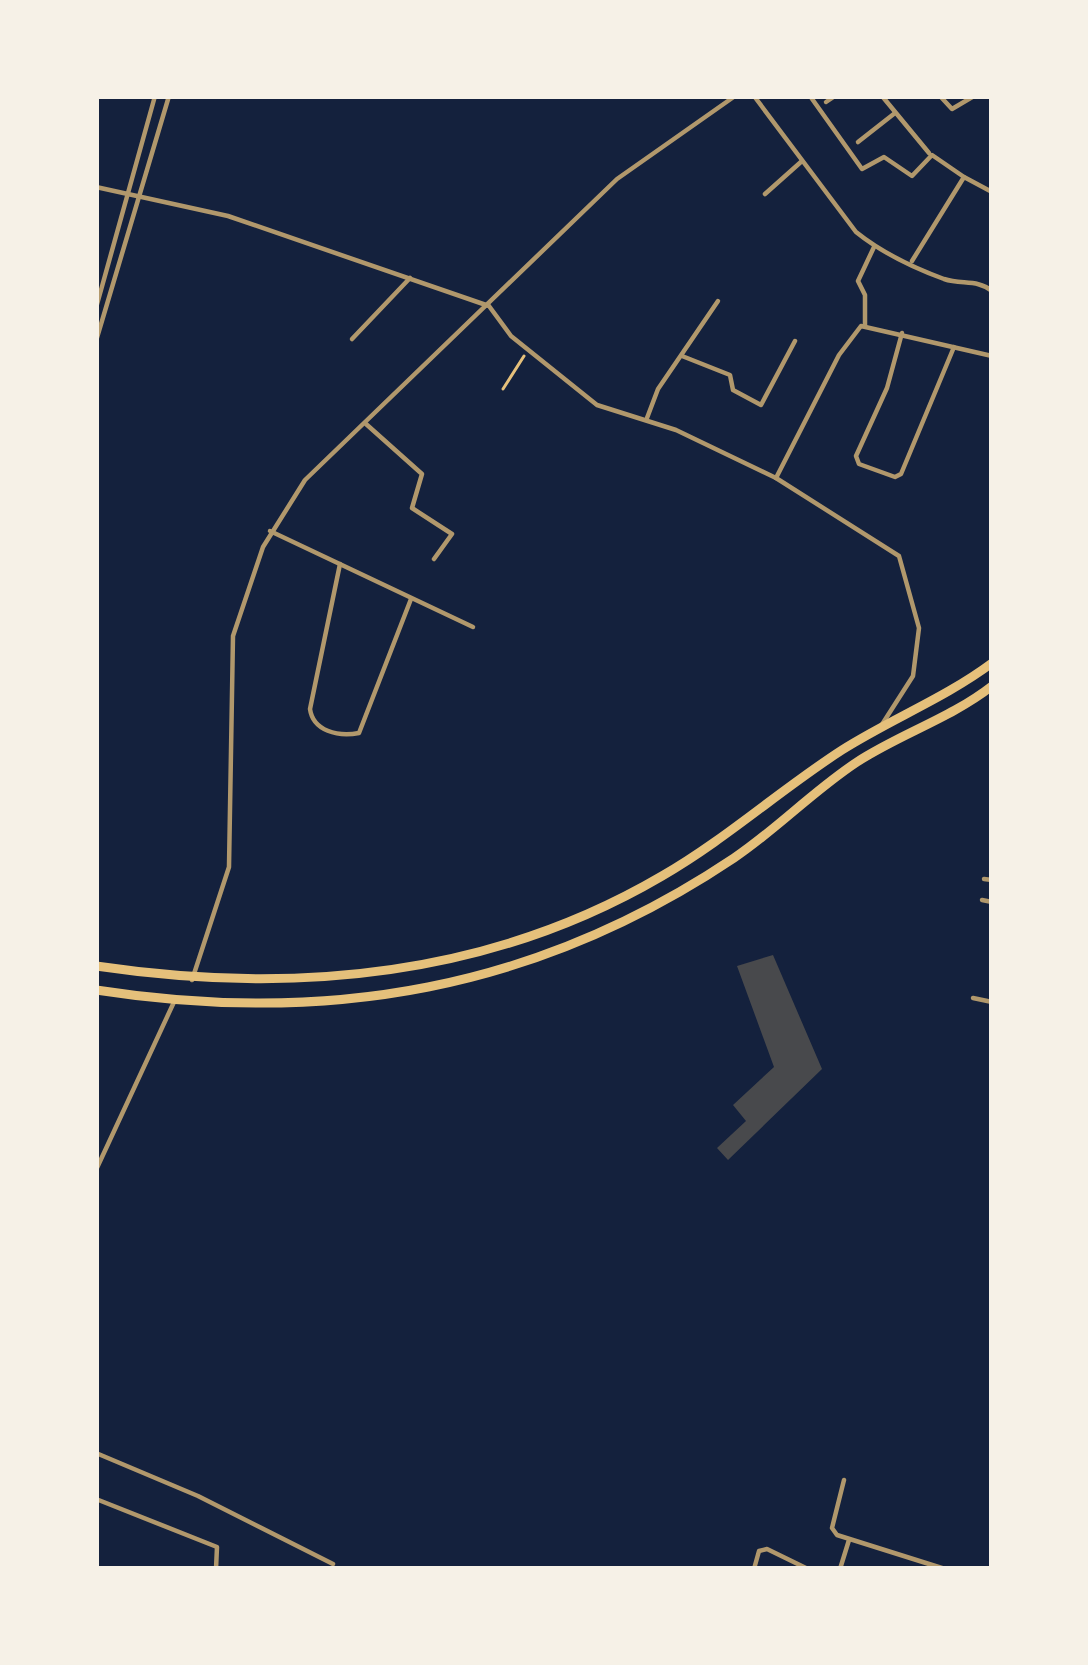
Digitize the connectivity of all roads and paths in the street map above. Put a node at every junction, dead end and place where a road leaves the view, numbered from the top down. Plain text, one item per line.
1 (155, 96) edge
2 (170, 96) edge
3 (735, 96) edge
4 (754, 96) edge
5 (810, 96) edge
6 (835, 96) edge
7 (882, 96) edge
8 (940, 96) edge
9 (974, 96) edge
10 (826, 102) dead end
11 (895, 113) junction
12 (858, 142) dead end
13 (928, 153) dead end
14 (802, 161) junction
15 (964, 177) junction
16 (96, 188) edge
17 (992, 192) edge
18 (130, 193) junction
19 (765, 194) dead end
20 (143, 196) junction
21 (874, 247) junction
22 (910, 263) junction
23 (410, 278) junction
24 (992, 291) edge
25 (718, 301) dead end
26 (489, 306) junction
27 (96, 308) edge
28 (865, 325) junction
29 (902, 333) junction
30 (352, 339) dead end
31 (96, 341) edge
32 (795, 341) dead end
33 (954, 347) junction
34 (528, 350) junction
35 (682, 356) junction
36 (992, 356) edge
37 (503, 389) dead end
38 (646, 420) junction
39 (366, 424) junction
40 (776, 478) junction
41 (270, 531) junction
42 (434, 559) dead end
43 (340, 565) junction
44 (412, 598) junction
45 (473, 627) dead end
46 (992, 663) edge
47 (992, 686) edge
48 (878, 730) junction
49 (982, 900) dead end
50 (992, 902) edge
51 (96, 966) edge
52 (192, 980) junction
53 (96, 990) edge
54 (974, 998) dead end
55 (174, 1002) junction
56 (992, 1002) edge
57 (96, 1170) edge
58 (96, 1453) edge
59 (844, 1480) dead end
60 (96, 1499) edge
61 (849, 1540) junction
62 (333, 1564) dead end
63 (216, 1569) edge
64 (754, 1569) edge
65 (808, 1569) edge
66 (840, 1569) edge
67 (945, 1569) edge

1 - 18 street
2 - 20 street
3 - 26 street
4 - 14 street
5 - 15 street
6 - 10 street
7 - 11 street
8 - 9 street
11 - 12 street
11 - 13 street
14 - 19 street
14 - 21 street
15 - 17 street
15 - 22 street
16 - 18 street
18 - 20 street
18 - 27 street
20 - 23 street
20 - 31 street
21 - 22 street
21 - 28 street
22 - 24 street
23 - 26 street
23 - 30 street
25 - 35 street
26 - 34 street
26 - 39 street
28 - 29 street
28 - 40 street
29 - 33 street
29 - 33 street
32 - 35 street
33 - 36 street
34 - 37 path
34 - 38 street
35 - 38 street
38 - 40 street
39 - 41 street
39 - 42 street
40 - 48 street
41 - 43 street
41 - 52 street
43 - 44 street
43 - 44 street
44 - 45 street
46 - 48 highway
47 - 55 highway
48 - 52 highway
49 - 50 street
51 - 52 highway
53 - 55 highway
54 - 56 street
55 - 57 street
58 - 62 street
59 - 61 street
60 - 63 street
61 - 66 street
61 - 67 street
64 - 65 street

